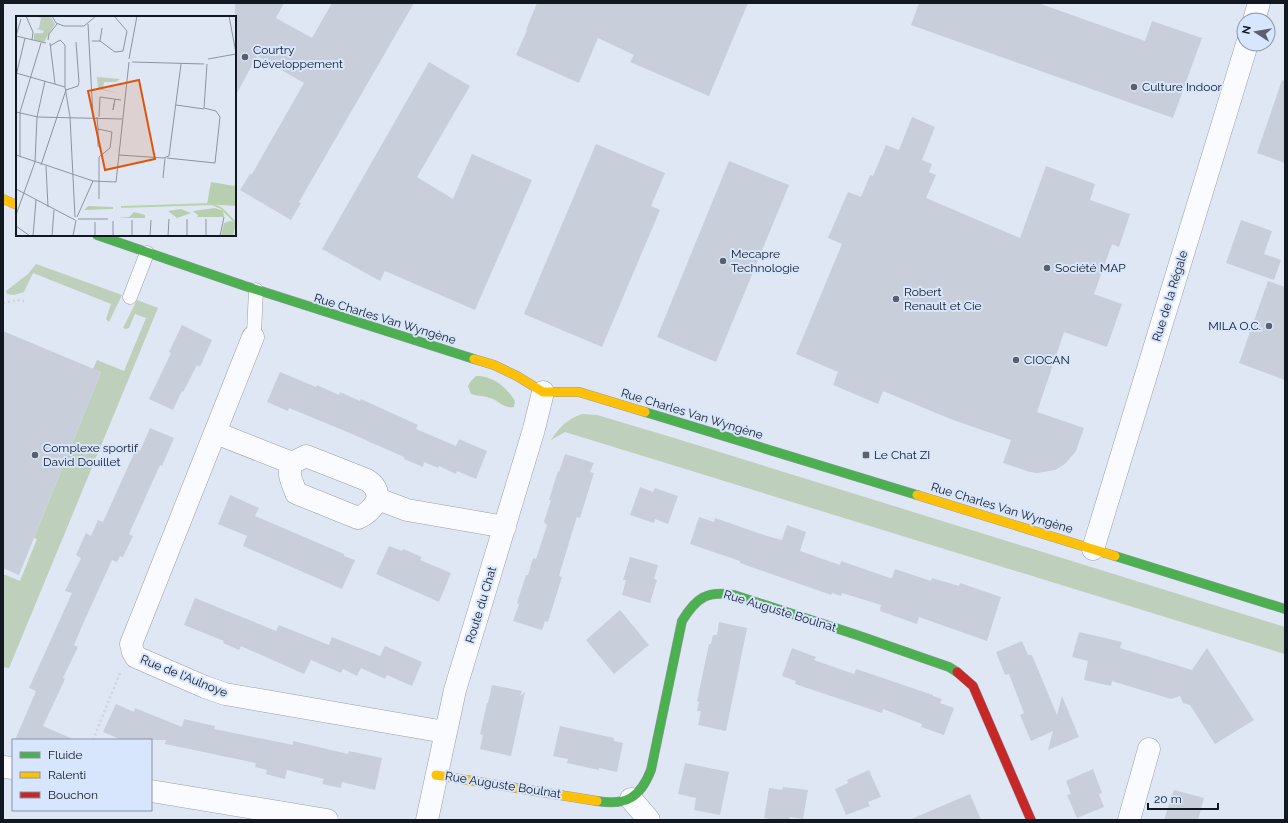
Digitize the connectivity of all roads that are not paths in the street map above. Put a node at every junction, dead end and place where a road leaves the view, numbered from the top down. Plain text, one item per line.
1 (1245, 52) edge
2 (3, 199) edge
3 (16, 204) edge
4 (100, 236) edge
5 (147, 253) junction
6 (256, 290) junction
7 (130, 297) dead end
8 (253, 337) joint
9 (544, 392) junction
10 (216, 433) junction
11 (292, 463) junction
12 (378, 499) junction
13 (505, 527) junction
14 (1093, 549) junction
15 (1285, 609) edge
16 (445, 732) junction
17 (1149, 749) dead end
18 (436, 775) junction
19 (152, 791) edge
20 (631, 799) junction
21 (327, 820) edge
22 (427, 820) edge
23 (649, 820) edge
24 (1032, 820) edge
25 (1129, 820) edge

1 - 14 street, Rue de la Régale
2 - 3 street
4 - 5 street, Rue Charles Van Wyngène
5 - 6 street, Rue Charles Van Wyngène
5 - 7 lane
6 - 8 lane, Rue de l'Aulnoye
6 - 9 street, Rue Charles Van Wyngène
8 - 10 street, Rue de l'Aulnoye
9 - 13 street, Route du Chat
9 - 14 street, Rue Charles Van Wyngène
10 - 11 street
10 - 16 street, Rue de l'Aulnoye
11 - 12 street
11 - 12 street
12 - 13 street
13 - 16 street, Route du Chat
14 - 15 street, Rue Charles Van Wyngène
16 - 18 street, Route du Chat
17 - 25 street
18 - 20 street, Rue Auguste Boulnat
18 - 22 street, Route du Chat
19 - 21 street
20 - 23 street
20 - 24 street, Rue Auguste Boulnat

